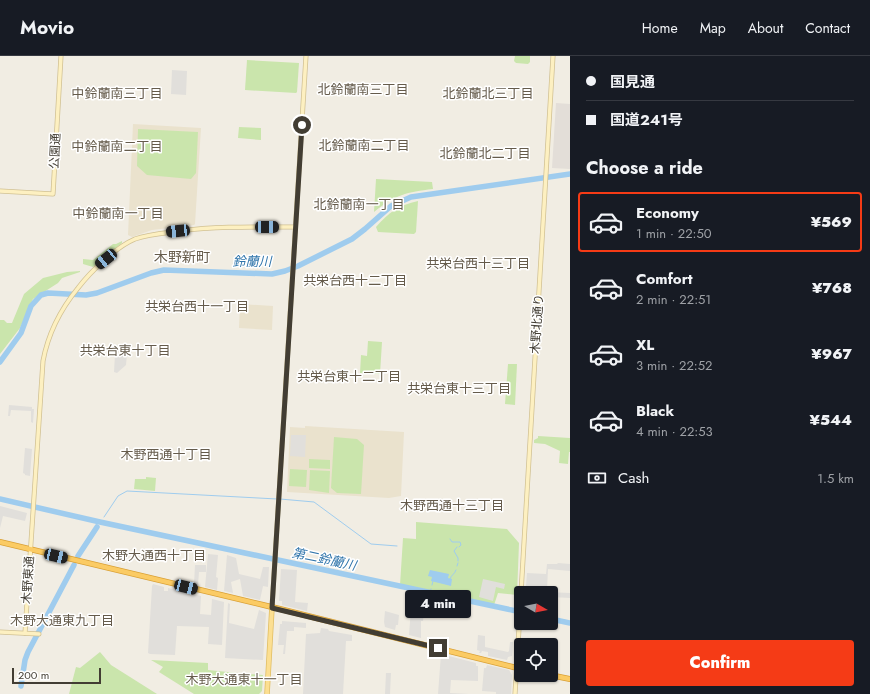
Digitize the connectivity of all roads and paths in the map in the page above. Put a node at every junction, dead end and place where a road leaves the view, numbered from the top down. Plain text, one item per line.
1 (61, 56) edge
2 (306, 56) edge
3 (553, 56) edge
4 (0, 191) edge
5 (295, 227) junction
6 (0, 542) edge
7 (30, 550) junction
8 (521, 586) edge
9 (272, 608) junction
10 (0, 632) edge
11 (25, 633) junction
12 (38, 634) dead end
13 (514, 667) edge
14 (558, 677) edge
15 (570, 679) edge
16 (517, 682) edge
17 (267, 694) edge
18 (515, 694) edge

1 - 4 street, 公園通
2 - 5 street
3 - 8 street, 木野北通り
5 - 7 street, 木野東通
5 - 9 street
6 - 7 highway
7 - 9 highway
7 - 11 street, 木野東通
9 - 13 highway
9 - 17 main road
10 - 11 street
11 - 12 street
14 - 15 highway
16 - 18 street

